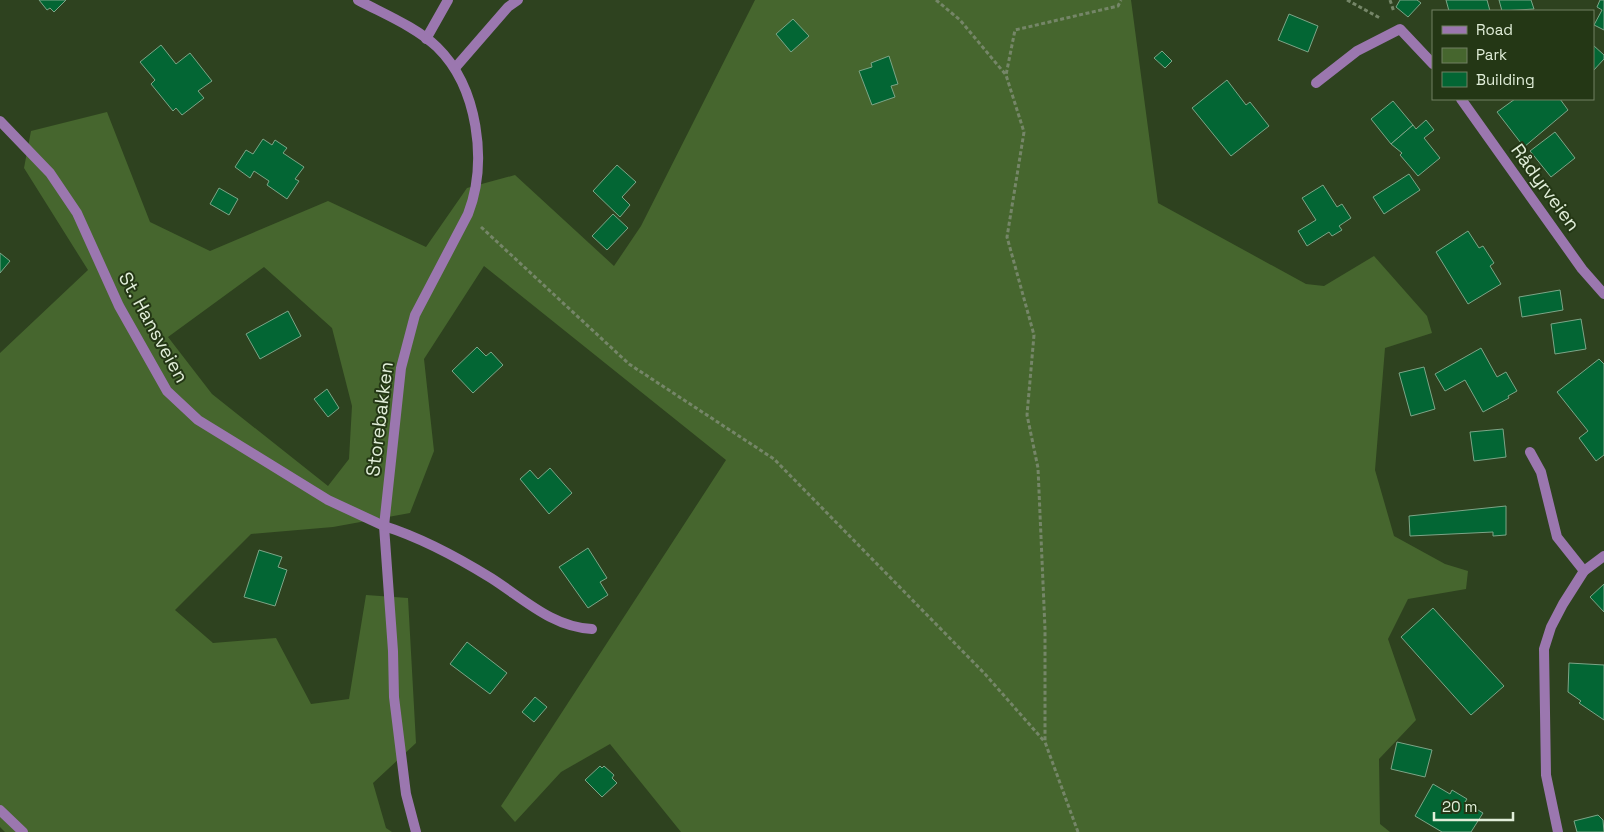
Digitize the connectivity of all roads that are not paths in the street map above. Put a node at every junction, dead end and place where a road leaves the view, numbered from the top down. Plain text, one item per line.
1 (358, 0) edge
2 (448, 0) edge
3 (518, 0) edge
4 (426, 39) junction
5 (1432, 63) edge
6 (456, 68) junction
7 (1316, 83) dead end
8 (1462, 100) edge
9 (0, 121) edge
10 (1604, 294) edge
11 (1530, 452) dead end
12 (384, 526) junction
13 (1604, 556) edge
14 (1584, 571) junction
15 (592, 630) dead end
16 (0, 810) edge
17 (24, 832) edge
18 (416, 832) edge
19 (1558, 832) edge

1 - 4 street, Storebakken
2 - 4 street
3 - 6 street
4 - 6 street, Storebakken
5 - 7 street
6 - 12 street, Storebakken
8 - 10 street, Rådyrveien
9 - 12 street, St. Hansveien
11 - 14 street
12 - 15 street, St. Hansveien
12 - 18 street, Storebakken
13 - 14 street
14 - 19 street
16 - 17 street

